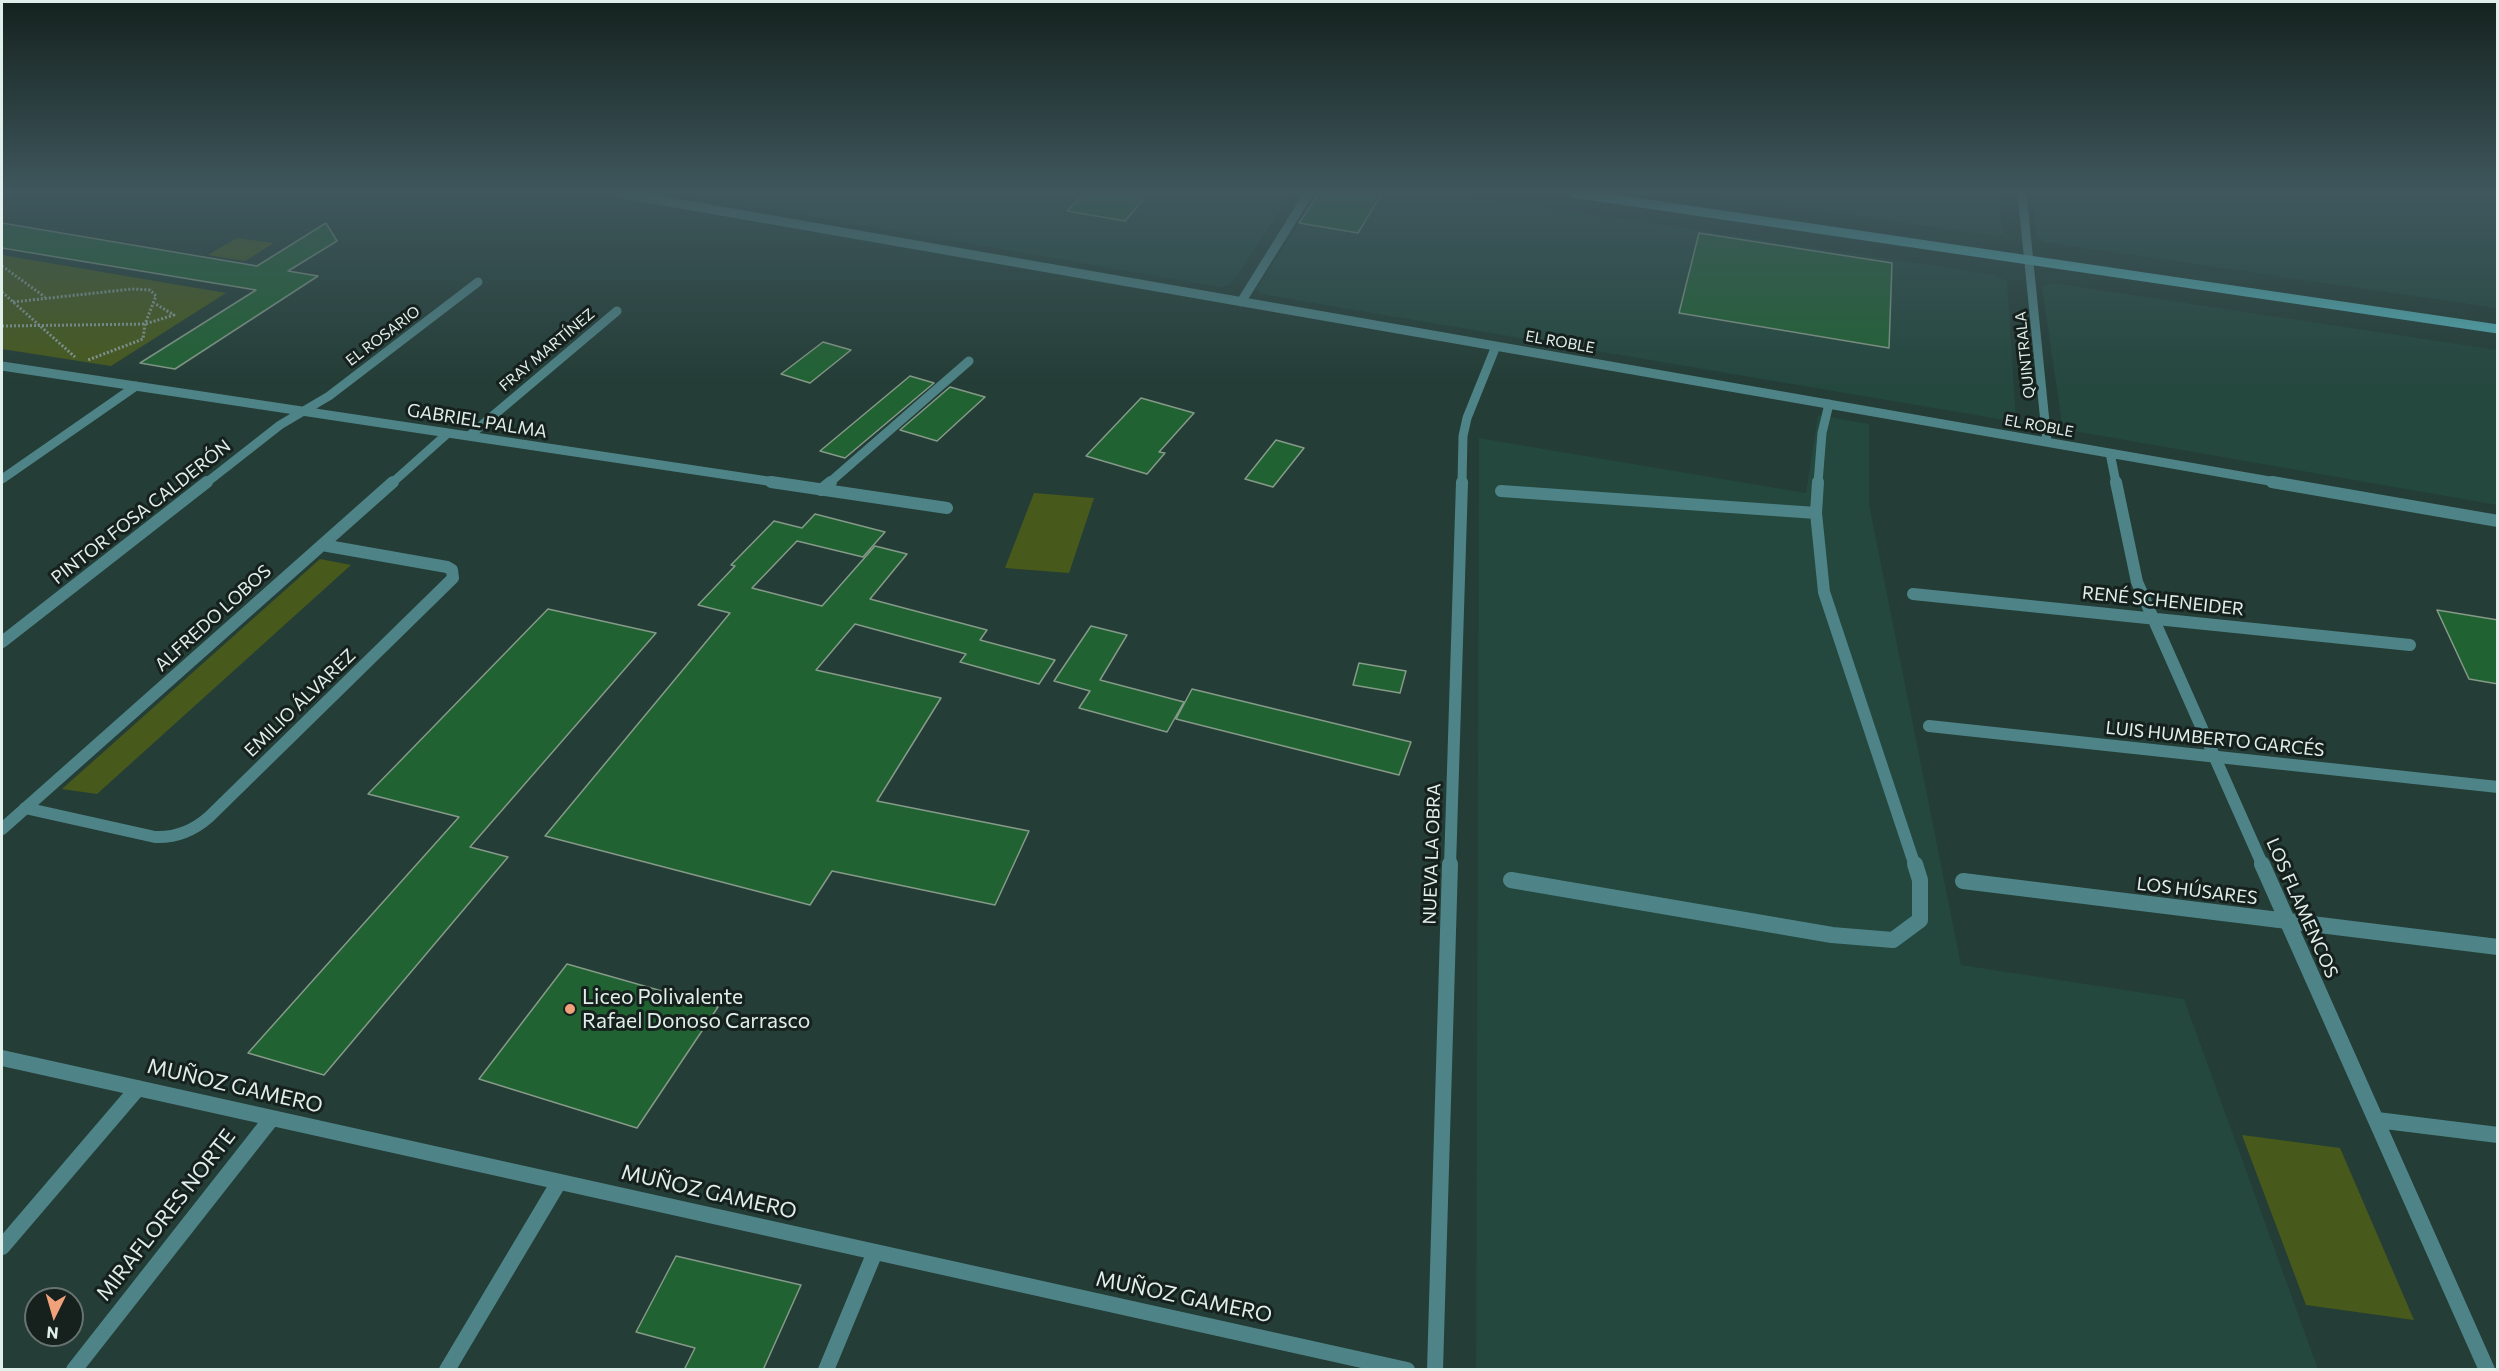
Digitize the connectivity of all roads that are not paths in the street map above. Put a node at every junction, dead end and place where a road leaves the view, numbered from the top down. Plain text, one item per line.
1 (984, 257) edge
2 (1269, 257) edge
3 (2007, 257) edge
4 (2028, 257) edge
5 (2028, 260) junction
6 (478, 282) dead end
7 (1241, 302) junction
8 (617, 311) dead end
9 (2498, 329) edge
10 (1496, 346) junction
11 (969, 361) dead end
12 (2, 366) edge
13 (136, 386) junction
14 (1829, 404) junction
15 (303, 411) junction
16 (448, 433) junction
17 (469, 436) junction
18 (2047, 442) junction
19 (2110, 453) junction
20 (2, 479) edge
21 (821, 489) junction
22 (1501, 491) dead end
23 (947, 508) dead end
24 (1816, 513) junction
25 (2498, 521) edge
26 (322, 545) junction
27 (1913, 594) dead end
28 (2153, 618) junction
29 (2, 642) edge
30 (2410, 645) dead end
31 (1929, 726) dead end
32 (2215, 757) junction
33 (2498, 787) edge
34 (25, 808) junction
35 (2, 829) edge
36 (1511, 880) dead end
37 (1963, 881) dead end
38 (2289, 923) junction
39 (2498, 947) edge
40 (2, 1058) edge
41 (138, 1088) junction
42 (272, 1118) junction
43 (2377, 1120) junction
44 (2498, 1135) edge
45 (559, 1182) junction
46 (2, 1247) edge
47 (875, 1252) junction
48 (74, 1370) edge
49 (447, 1370) edge
50 (826, 1370) edge
51 (1407, 1370) edge
52 (1435, 1370) edge
53 (2487, 1370) edge

1 - 7 street, EL ROBLE
2 - 7 street
3 - 5 main road
4 - 5 street, QUINTRALA
5 - 9 main road
5 - 18 street, QUINTRALA
6 - 15 street, EL ROSARIO
7 - 10 street, EL ROBLE
8 - 17 street, FRAY MARTÍNEZ
10 - 14 street, EL ROBLE
10 - 52 street, NUEVA LA OBRA
11 - 21 street
12 - 13 street, GABRIEL PALMA
13 - 15 street, GABRIEL PALMA
13 - 20 street
14 - 18 street, EL ROBLE
14 - 24 street
15 - 16 street, GABRIEL PALMA
15 - 29 street, PINTOR FOSA CALDERÓN
16 - 17 street, GABRIEL PALMA
16 - 26 street, ALFREDO LOBOS
17 - 21 street, GABRIEL PALMA
18 - 19 street, EL ROBLE
19 - 25 street, EL ROBLE
19 - 28 street, LOS FLAMENCOS
21 - 23 street, GABRIEL PALMA
22 - 24 street
24 - 36 street
26 - 34 street, ALFREDO LOBOS
26 - 34 street, EMILIO ÁLVAREZ
27 - 28 street, RENÉ SCHENEIDER
28 - 30 street, RENÉ SCHENEIDER
28 - 32 street, LOS FLAMENCOS
31 - 32 street, LUIS HUMBERTO GARCÉS
32 - 33 street, LUIS HUMBERTO GARCÉS
32 - 38 street, LOS FLAMENCOS
34 - 35 street, ALFREDO LOBOS
37 - 38 street, LOS HÚSARES
38 - 39 street, LOS HÚSARES
38 - 43 street, LOS FLAMENCOS
40 - 41 street, MUÑOZ GAMERO
41 - 42 street, MUÑOZ GAMERO
41 - 46 street
42 - 45 street, MUÑOZ GAMERO
42 - 48 street, MIRAFLORES NORTE
43 - 44 street
43 - 53 street, LOS FLAMENCOS
45 - 47 street, MUÑOZ GAMERO
45 - 49 street
47 - 50 street
47 - 51 street, MUÑOZ GAMERO

